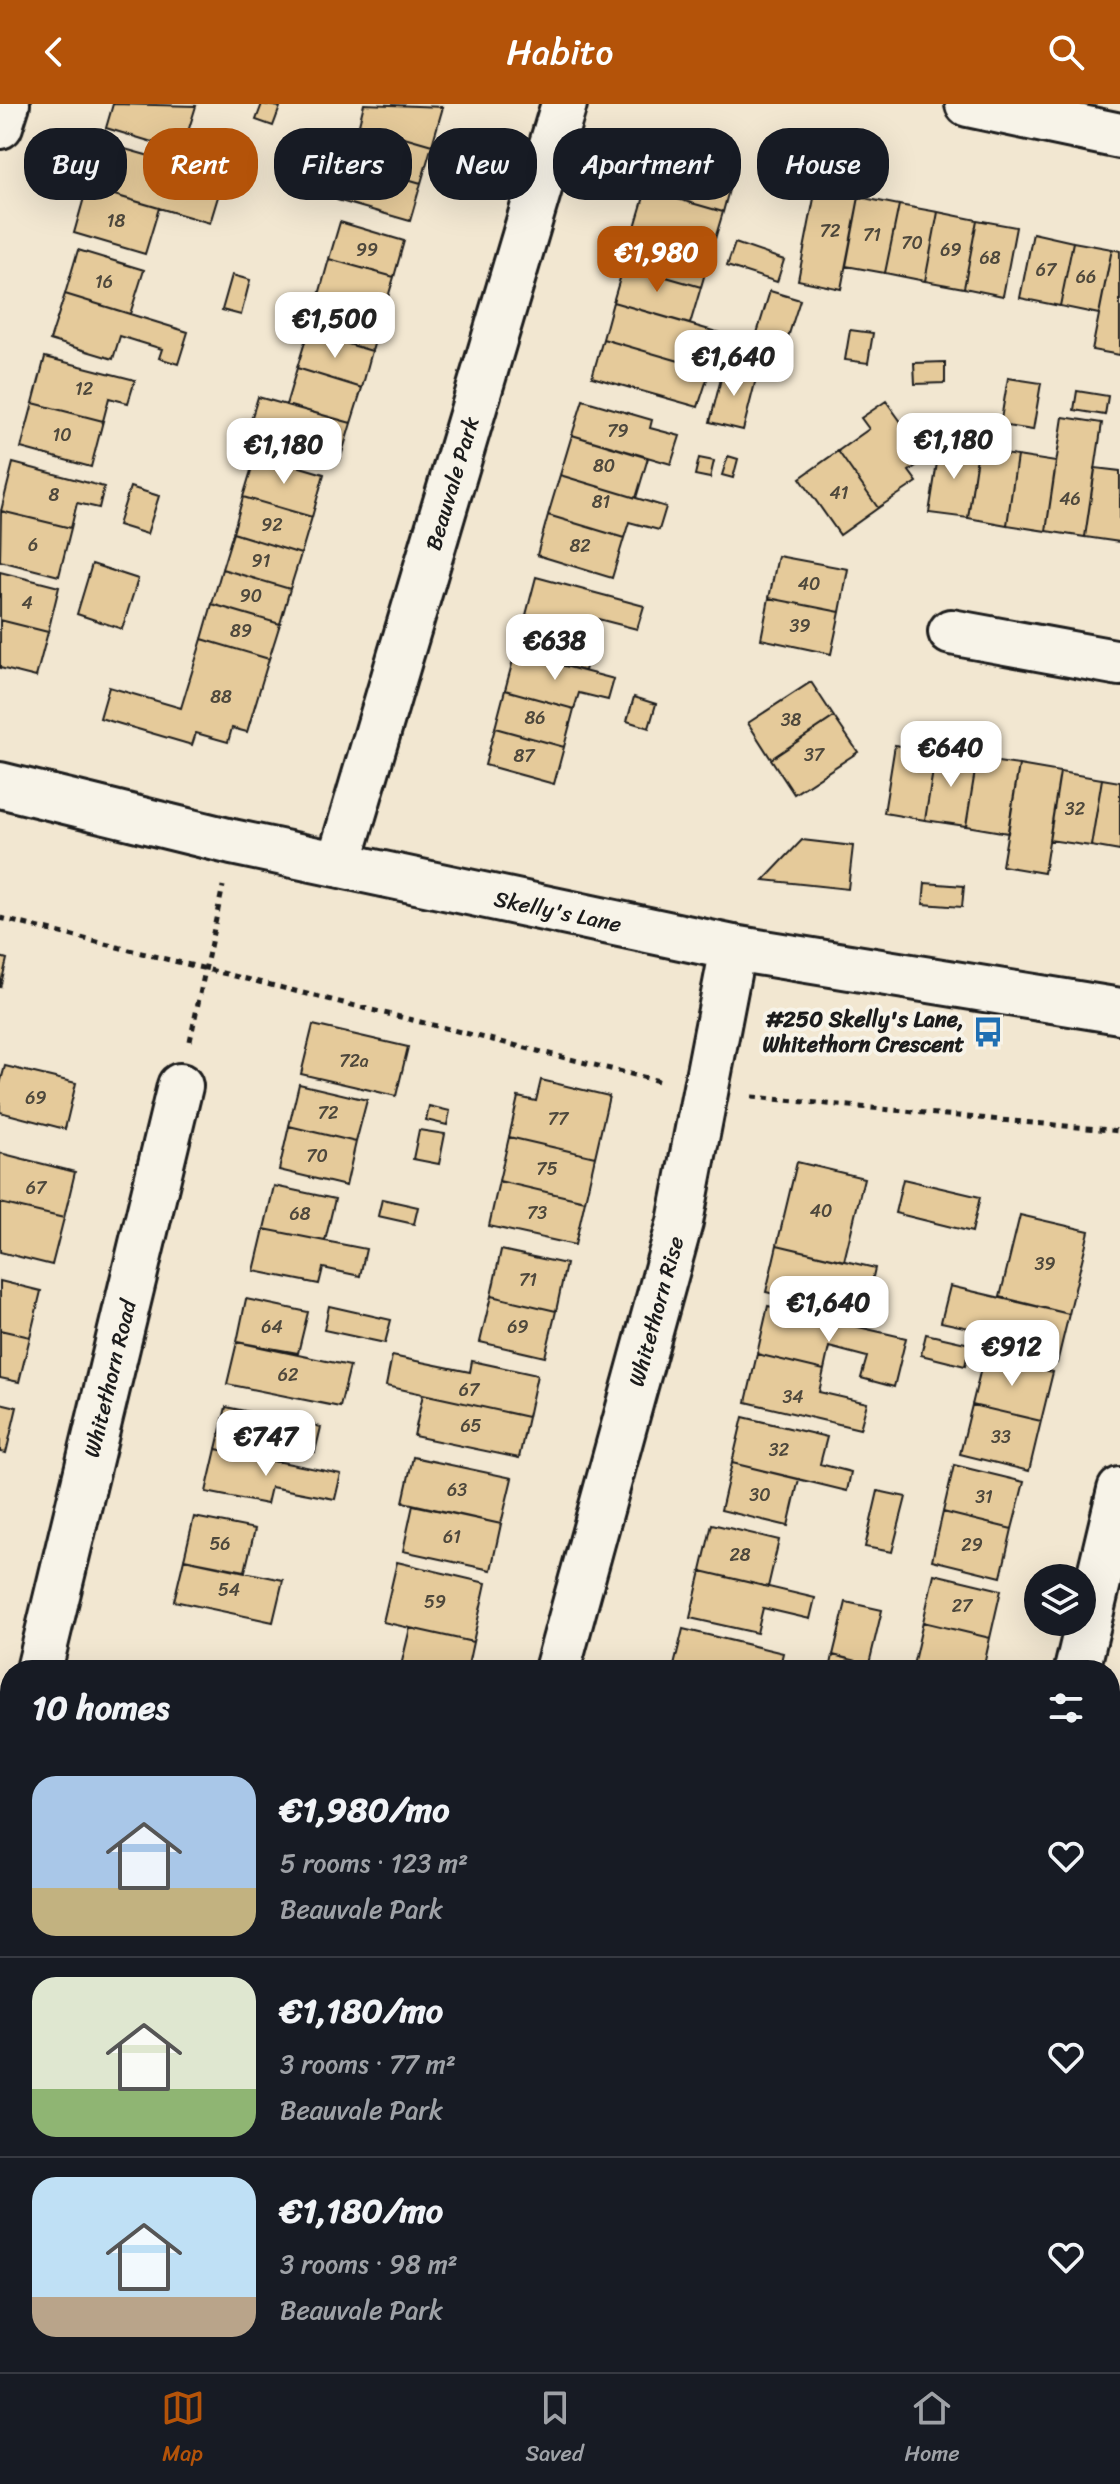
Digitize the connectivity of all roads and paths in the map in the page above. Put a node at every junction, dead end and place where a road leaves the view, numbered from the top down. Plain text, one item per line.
1 (7, 104) edge
2 (564, 104) edge
3 (968, 104) edge
4 (0, 126) edge
5 (1120, 136) edge
6 (951, 632) dead end
7 (1120, 663) edge
8 (0, 785) edge
9 (232, 842) junction
10 (339, 863) junction
11 (0, 918) edge
12 (733, 948) junction
13 (205, 969) junction
14 (1120, 1011) edge
15 (180, 1086) joint
16 (705, 1092) junction
17 (1120, 1131) edge
18 (1120, 1490) edge
19 (41, 1660) edge
20 (560, 1660) edge
21 (1079, 1660) edge

1 - 4 street
2 - 10 street, Beauvale Park
3 - 5 street
6 - 7 street
8 - 9 street, Skelly's Lane
9 - 10 street, Skelly's Lane
9 - 13 path
10 - 12 street, Skelly's Lane
11 - 13 path
12 - 14 street, Skelly's Lane
12 - 16 street, Whitethorn Rise
13 - 15 path
13 - 16 path
15 - 19 street, Whitethorn Road
16 - 17 path
16 - 20 street, Whitethorn Rise
18 - 21 street

